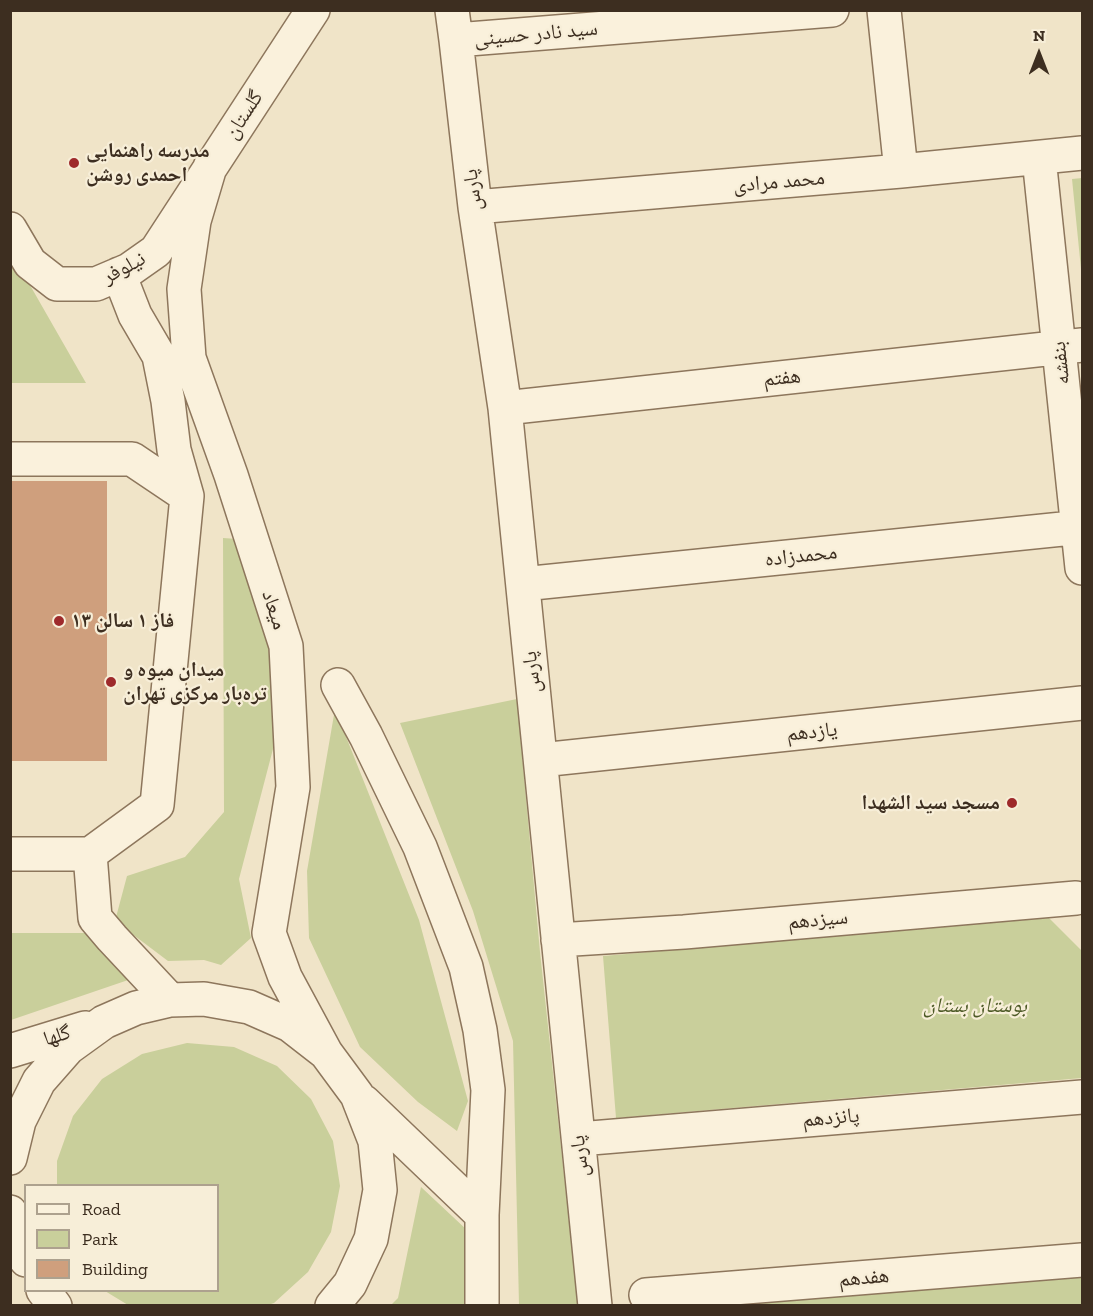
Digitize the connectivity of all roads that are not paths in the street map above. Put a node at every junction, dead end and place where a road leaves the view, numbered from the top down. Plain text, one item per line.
1 (313, 10) edge
2 (832, 10) edge
3 (884, 10) edge
4 (454, 25) edge
5 (1083, 153) edge
6 (1039, 158) junction
7 (210, 167) junction
8 (901, 171) junction
9 (475, 207) junction
10 (10, 228) edge
11 (156, 250) joint
12 (119, 274) junction
13 (1071, 346) edge
14 (505, 408) junction
15 (10, 459) edge
16 (231, 475) junction
17 (187, 496) junction
18 (1081, 527) edge
19 (1083, 568) edge
20 (523, 584) junction
21 (338, 685) dead end
22 (1083, 703) edge
23 (541, 760) junction
24 (10, 854) edge
25 (90, 854) junction
26 (1081, 896) edge
27 (558, 940) junction
28 (170, 1000) junction
29 (104, 1022) junction
30 (10, 1051) edge
31 (326, 1053) junction
32 (357, 1095) junction
33 (1083, 1097) edge
34 (579, 1138) junction
35 (10, 1158) edge
36 (10, 1212) edge
37 (482, 1215) junction
38 (19, 1253) edge
39 (1083, 1260) edge
40 (45, 1292) edge
41 (646, 1295) dead end
42 (55, 1305) edge
43 (332, 1305) edge
44 (482, 1305) edge
45 (596, 1305) edge

1 - 7 street, گلستان
2 - 4 street, سید نادر حسینی
3 - 8 street
4 - 9 street, پارس
5 - 6 street, محمد مرادی
6 - 8 street, محمد مرادی
6 - 13 street, بنفشه
7 - 11 street, گلستان
7 - 16 street, میعاد
8 - 9 street, محمد مرادی
9 - 14 street, پارس
10 - 12 street, نیلوفر
11 - 12 street, نیلوفر
12 - 17 street
13 - 14 street, هفتم
13 - 18 street, بنفشه
14 - 20 street, پارس
15 - 17 street
16 - 17 street
16 - 31 street, میعاد
17 - 25 street
18 - 19 street, بنفشه
18 - 20 street, محمدزاده
20 - 23 street, پارس
21 - 37 street
22 - 23 street, یازدهم
23 - 27 street, پارس
24 - 25 street
25 - 28 street
26 - 27 street, سیزدهم
27 - 34 street, پارس
28 - 29 street
28 - 31 street
29 - 30 street, گلها
29 - 35 street
31 - 32 street
32 - 37 street
32 - 43 street
33 - 34 street, پانزدهم
34 - 45 street, پارس
36 - 38 street
37 - 44 street
39 - 41 street, هفدهم
40 - 42 street

